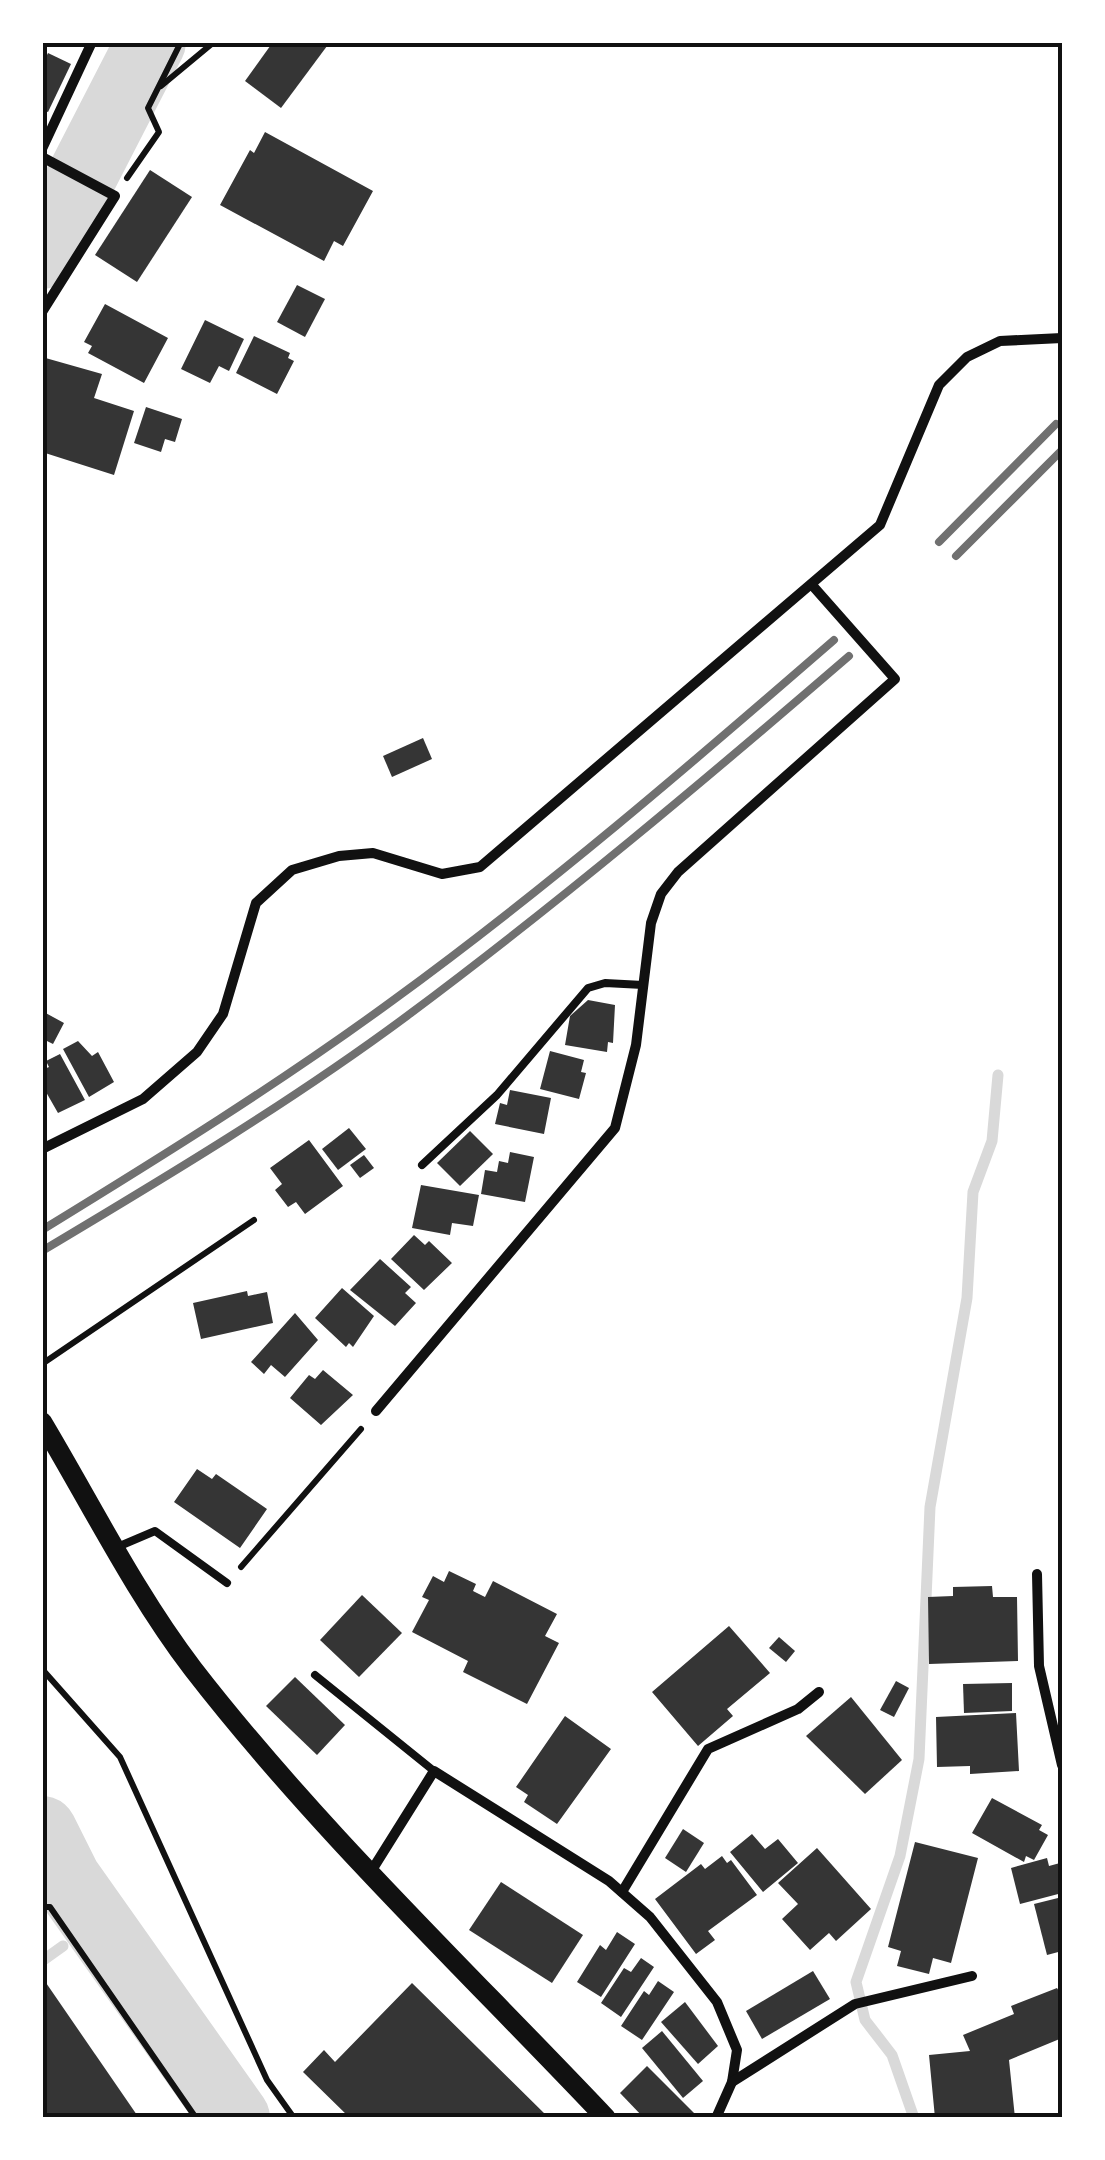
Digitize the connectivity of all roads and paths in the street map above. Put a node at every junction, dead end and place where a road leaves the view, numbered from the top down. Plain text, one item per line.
1 (92, 42) edge
2 (180, 42) edge
3 (214, 42) edge
4 (159, 88) junction
5 (42, 148) edge
6 (48, 160) edge
7 (115, 196) junction
8 (42, 312) edge
9 (1062, 338) edge
10 (812, 585) junction
11 (643, 985) junction
12 (42, 1148) edge
13 (422, 1166) dead end
14 (254, 1220) dead end
15 (42, 1364) edge
16 (376, 1411) dead end
17 (42, 1422) edge
18 (349, 1443) dead end
19 (115, 1548) junction
20 (1037, 1574) dead end
21 (227, 1582) joint
22 (42, 1669) edge
23 (314, 1675) dead end
24 (818, 1692) dead end
25 (1062, 1765) edge
26 (434, 1771) junction
27 (372, 1870) junction
28 (622, 1892) junction
29 (42, 1907) edge
30 (972, 1976) dead end
31 (732, 2082) junction
32 (196, 2118) edge
33 (294, 2118) edge
34 (606, 2118) edge
35 (716, 2118) edge

1 - 5 street
2 - 4 path
3 - 4 path
4 - 7 path
6 - 7 street
7 - 8 street
9 - 10 street
10 - 11 street
10 - 12 street
11 - 13 lane
11 - 16 street
14 - 15 path
17 - 19 main road
18 - 21 path
19 - 21 lane
19 - 27 main road
20 - 25 street
22 - 33 path
23 - 26 lane
24 - 28 street
26 - 27 street
26 - 28 street
27 - 34 main road
28 - 31 street
29 - 32 path
30 - 31 street
31 - 35 street

